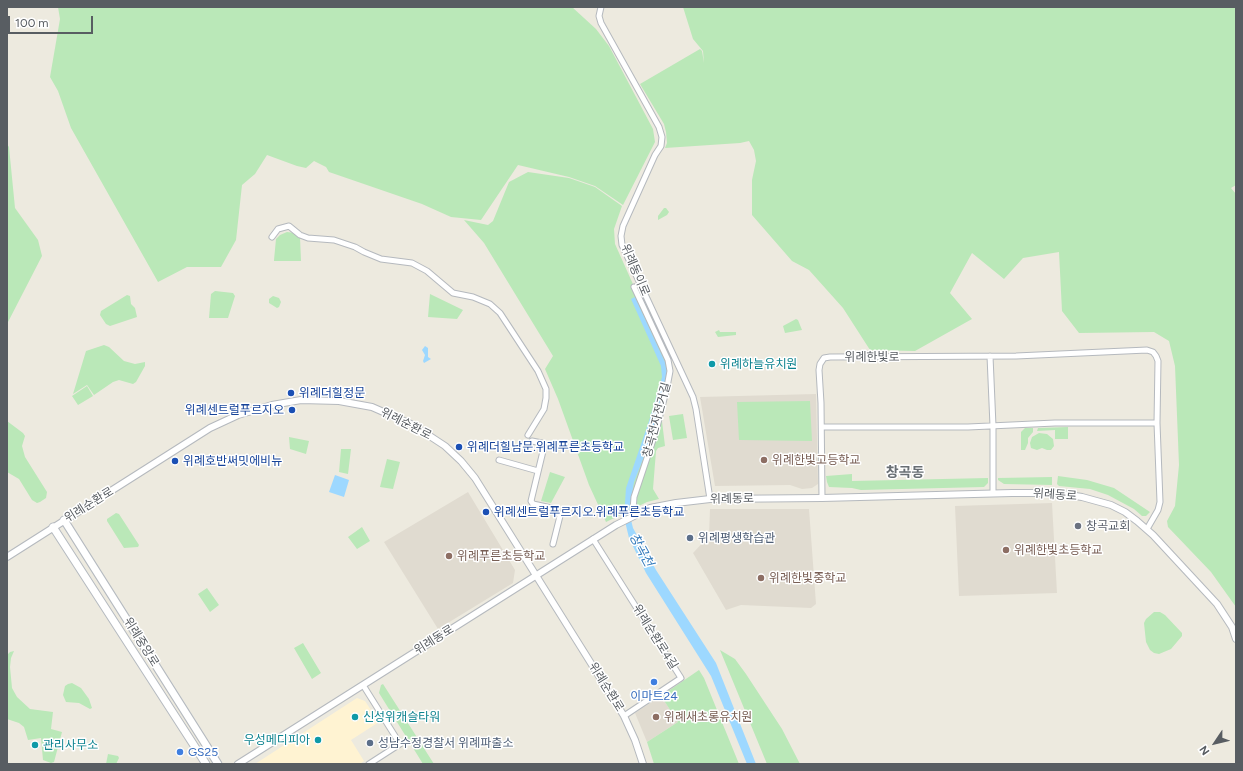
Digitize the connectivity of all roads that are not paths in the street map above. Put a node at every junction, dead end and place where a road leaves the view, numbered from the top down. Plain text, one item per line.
1 (602, 7) edge
2 (272, 237) dead end
3 (634, 287) dead end
4 (990, 356) junction
5 (1157, 423) junction
6 (993, 426) junction
7 (822, 427) junction
8 (528, 435) dead end
9 (532, 441) dead end
10 (499, 460) dead end
11 (538, 471) junction
12 (993, 493) junction
13 (822, 498) junction
14 (710, 499) junction
15 (633, 510) dead end
16 (64, 520) junction
17 (53, 527) junction
18 (1147, 529) junction
19 (593, 539) junction
20 (553, 544) dead end
21 (7, 557) edge
22 (536, 576) junction
23 (1236, 639) edge
24 (363, 685) junction
25 (624, 716) junction
26 (206, 764) edge
27 (218, 764) edge
28 (238, 764) edge
29 (369, 764) edge
30 (643, 764) edge

1 - 14 street, 위례동이로
2 - 8 street
3 - 15 street, 창곡천자전거길
4 - 5 street, 위례한빛로
4 - 6 street
4 - 7 street, 위례한빛로
5 - 6 street
5 - 18 street, 위례한빛로
6 - 7 street
6 - 12 street
7 - 13 street, 위례한빛로
9 - 11 street
10 - 11 street
11 - 20 street
12 - 13 street, 위례동로
12 - 18 street, 위례동로
13 - 14 street, 위례동로
14 - 19 street, 위례동로
16 - 17 street, 위례순환로
16 - 22 street, 위례순환로
16 - 27 main road, 위례중앙로
17 - 21 street, 위례순환로
17 - 26 main road, 위례중앙로
18 - 23 street, 위례동로
19 - 22 street, 위례동로
19 - 25 street, 위례순환로4길
22 - 24 street, 위례동로
22 - 25 street, 위례순환로
24 - 28 street, 위례동로
24 - 29 street
25 - 30 street, 위례순환로

